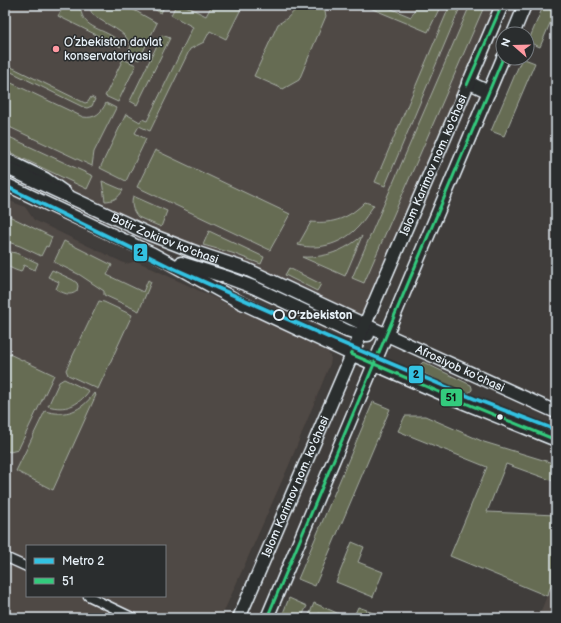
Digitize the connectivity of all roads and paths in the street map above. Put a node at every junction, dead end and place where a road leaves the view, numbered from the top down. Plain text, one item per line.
1 (502, 5) edge
2 (525, 5) edge
3 (516, 26) edge
4 (500, 66) edge
5 (468, 82) junction
6 (489, 92) junction
7 (5, 157) edge
8 (5, 167) edge
9 (5, 184) edge
10 (84, 204) junction
11 (153, 254) junction
12 (362, 329) junction
13 (387, 335) junction
14 (352, 354) junction
15 (375, 364) junction
16 (556, 412) edge
17 (556, 440) edge
18 (5, 557) edge
19 (26, 567) edge
20 (90, 597) edge
21 (134, 618) edge
22 (239, 618) edge
23 (267, 618) edge

1 - 5 main road, Islom Karimov nom. ko'chasi
2 - 3 main road
4 - 6 main road, Islom Karimov nom. ko'chasi
5 - 6 main road
5 - 12 main road, Islom Karimov nom. ko'chasi
6 - 13 main road, Islom Karimov nom. ko'chasi
7 - 10 street, Botir Zokirov ko'chasi
8 - 10 main road, Botir Zokirov ko'chasi
9 - 11 main road
10 - 12 main road, Botir Zokirov ko'chasi
11 - 12 main road
11 - 14 main road
12 - 13 main road, Afrosiyob ko'chasi
12 - 14 main road, Islom Karimov nom. ko'chasi
13 - 15 main road, Islom Karimov nom. ko'chasi
13 - 16 main road, Afrosiyob ko'chasi
14 - 15 main road
14 - 22 main road, Islom Karimov nom. ko'chasi
15 - 17 main road
15 - 23 main road, Islom Karimov nom. ko'chasi
18 - 19 street
20 - 21 street

